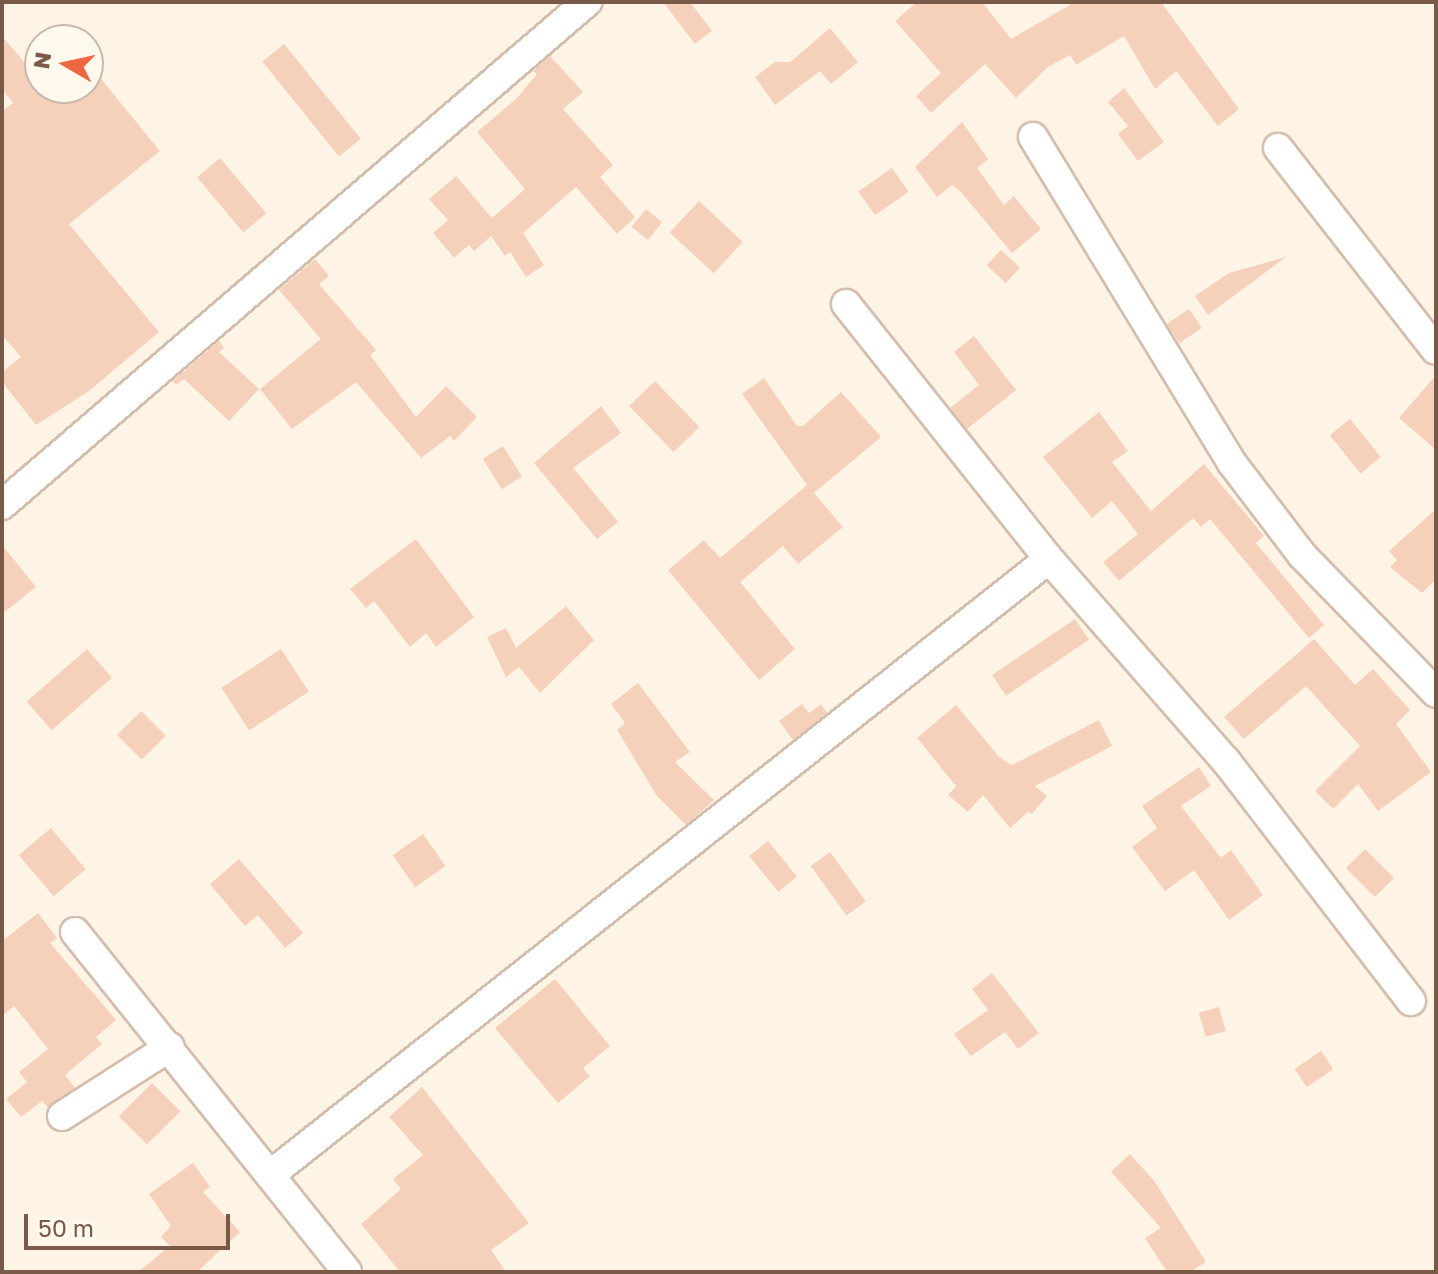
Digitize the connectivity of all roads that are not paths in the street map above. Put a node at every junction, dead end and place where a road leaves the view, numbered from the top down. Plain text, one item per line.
1 (587, 2) edge
2 (1033, 137) dead end
3 (1278, 148) dead end
4 (846, 304) dead end
5 (1436, 350) edge
6 (2, 505) edge
7 (1049, 559) junction
8 (1436, 693) edge
9 (75, 932) dead end
10 (1411, 1001) dead end
11 (170, 1047) junction
12 (62, 1116) dead end
13 (270, 1175) junction
14 (347, 1272) edge

1 - 6 street
2 - 8 street
3 - 5 street
4 - 7 street
7 - 10 street
7 - 13 street
9 - 11 street
11 - 12 street
11 - 13 street
13 - 14 street

